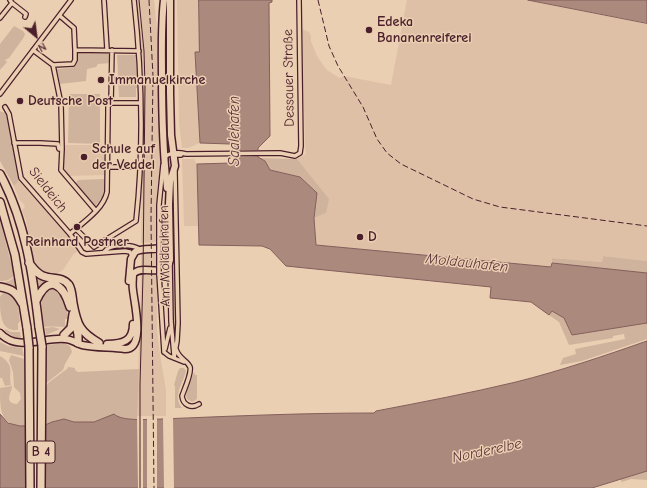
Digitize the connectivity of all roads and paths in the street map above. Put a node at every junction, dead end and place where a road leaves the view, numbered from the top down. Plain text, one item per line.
1 (71, 0) edge
2 (104, 0) edge
3 (134, 0) edge
4 (164, 0) edge
5 (170, 0) edge
6 (299, 0) edge
7 (11, 2) edge
8 (60, 16) junction
9 (25, 17) dead end
10 (0, 18) edge
11 (33, 50) junction
12 (75, 50) junction
13 (109, 50) junction
14 (140, 50) junction
15 (53, 65) junction
16 (0, 94) edge
17 (111, 103) junction
18 (140, 103) junction
19 (5, 107) dead end
20 (14, 143) junction
21 (62, 149) junction
22 (186, 154) junction
23 (170, 155) junction
24 (181, 155) junction
25 (107, 166) junction
26 (175, 166) junction
27 (140, 167) junction
28 (0, 174) edge
29 (0, 202) edge
30 (169, 204) junction
31 (96, 211) junction
32 (76, 229) junction
33 (70, 234) junction
34 (169, 238) junction
35 (139, 249) junction
36 (160, 251) junction
37 (104, 252) junction
38 (132, 258) junction
39 (170, 260) junction
40 (29, 263) junction
41 (160, 270) junction
42 (137, 271) junction
43 (170, 277) junction
44 (4, 288) edge
45 (0, 291) edge
46 (36, 301) junction
47 (24, 306) junction
48 (73, 314) junction
49 (171, 321) junction
50 (81, 330) junction
51 (0, 333) edge
52 (64, 335) junction
53 (134, 337) junction
54 (77, 341) junction
55 (44, 343) junction
56 (99, 343) junction
57 (176, 348) junction
58 (164, 352) junction
59 (174, 358) junction
60 (184, 362) junction
61 (199, 404) dead end
62 (30, 488) edge
63 (41, 488) edge

1 - 8 street
2 - 13 street
3 - 14 street
4 - 23 main road
5 - 23 main road
6 - 22 street, Dessauer Straße
7 - 9 street
7 - 10 street
8 - 11 street
8 - 12 street
11 - 15 street
11 - 16 street
12 - 13 street
12 - 15 street
13 - 14 street
13 - 17 street
14 - 18 street
15 - 21 street
17 - 18 street
17 - 25 street
18 - 27 street
19 - 20 street, Sieldeich
20 - 21 street
20 - 33 street, Sieldeich
21 - 31 street
22 - 23 street
22 - 24 street
23 - 24 street
23 - 26 main road, Am Moldauhafen
23 - 30 main road
23 - 36 street, Am Moldauhafen, bridge
24 - 26 street
25 - 27 street
25 - 31 street
26 - 30 main road
26 - 57 street, Am Moldauhafen
27 - 32 street
28 - 40 highway
29 - 47 highway, B 4
30 - 34 main road
31 - 32 street
32 - 33 street
33 - 37 street, Sieldeich
34 - 36 main road
34 - 39 main road
35 - 36 main road
35 - 37 street
35 - 38 main road
36 - 39 street
36 - 41 street, Am Moldauhafen
37 - 38 street
38 - 42 main road
38 - 53 main road
39 - 41 main road
39 - 43 street
40 - 46 highway, B 4
40 - 50 highway
41 - 42 main road
41 - 43 street
41 - 58 street, Am Moldauhafen
42 - 53 main road
43 - 49 street
44 - 45 highway
44 - 47 highway
46 - 48 highway
46 - 55 highway, B 4, bridge
47 - 62 highway, B 4, bridge
48 - 52 highway
48 - 54 highway
49 - 58 street
49 - 59 street
50 - 54 highway
50 - 56 highway
51 - 55 main road
52 - 54 main road
52 - 55 main road
53 - 54 main road
53 - 56 main road
54 - 55 main road
54 - 56 main road
55 - 63 highway, B 4
57 - 59 street, Am Moldauhafen
57 - 60 street
58 - 59 street
59 - 60 street
60 - 61 street

